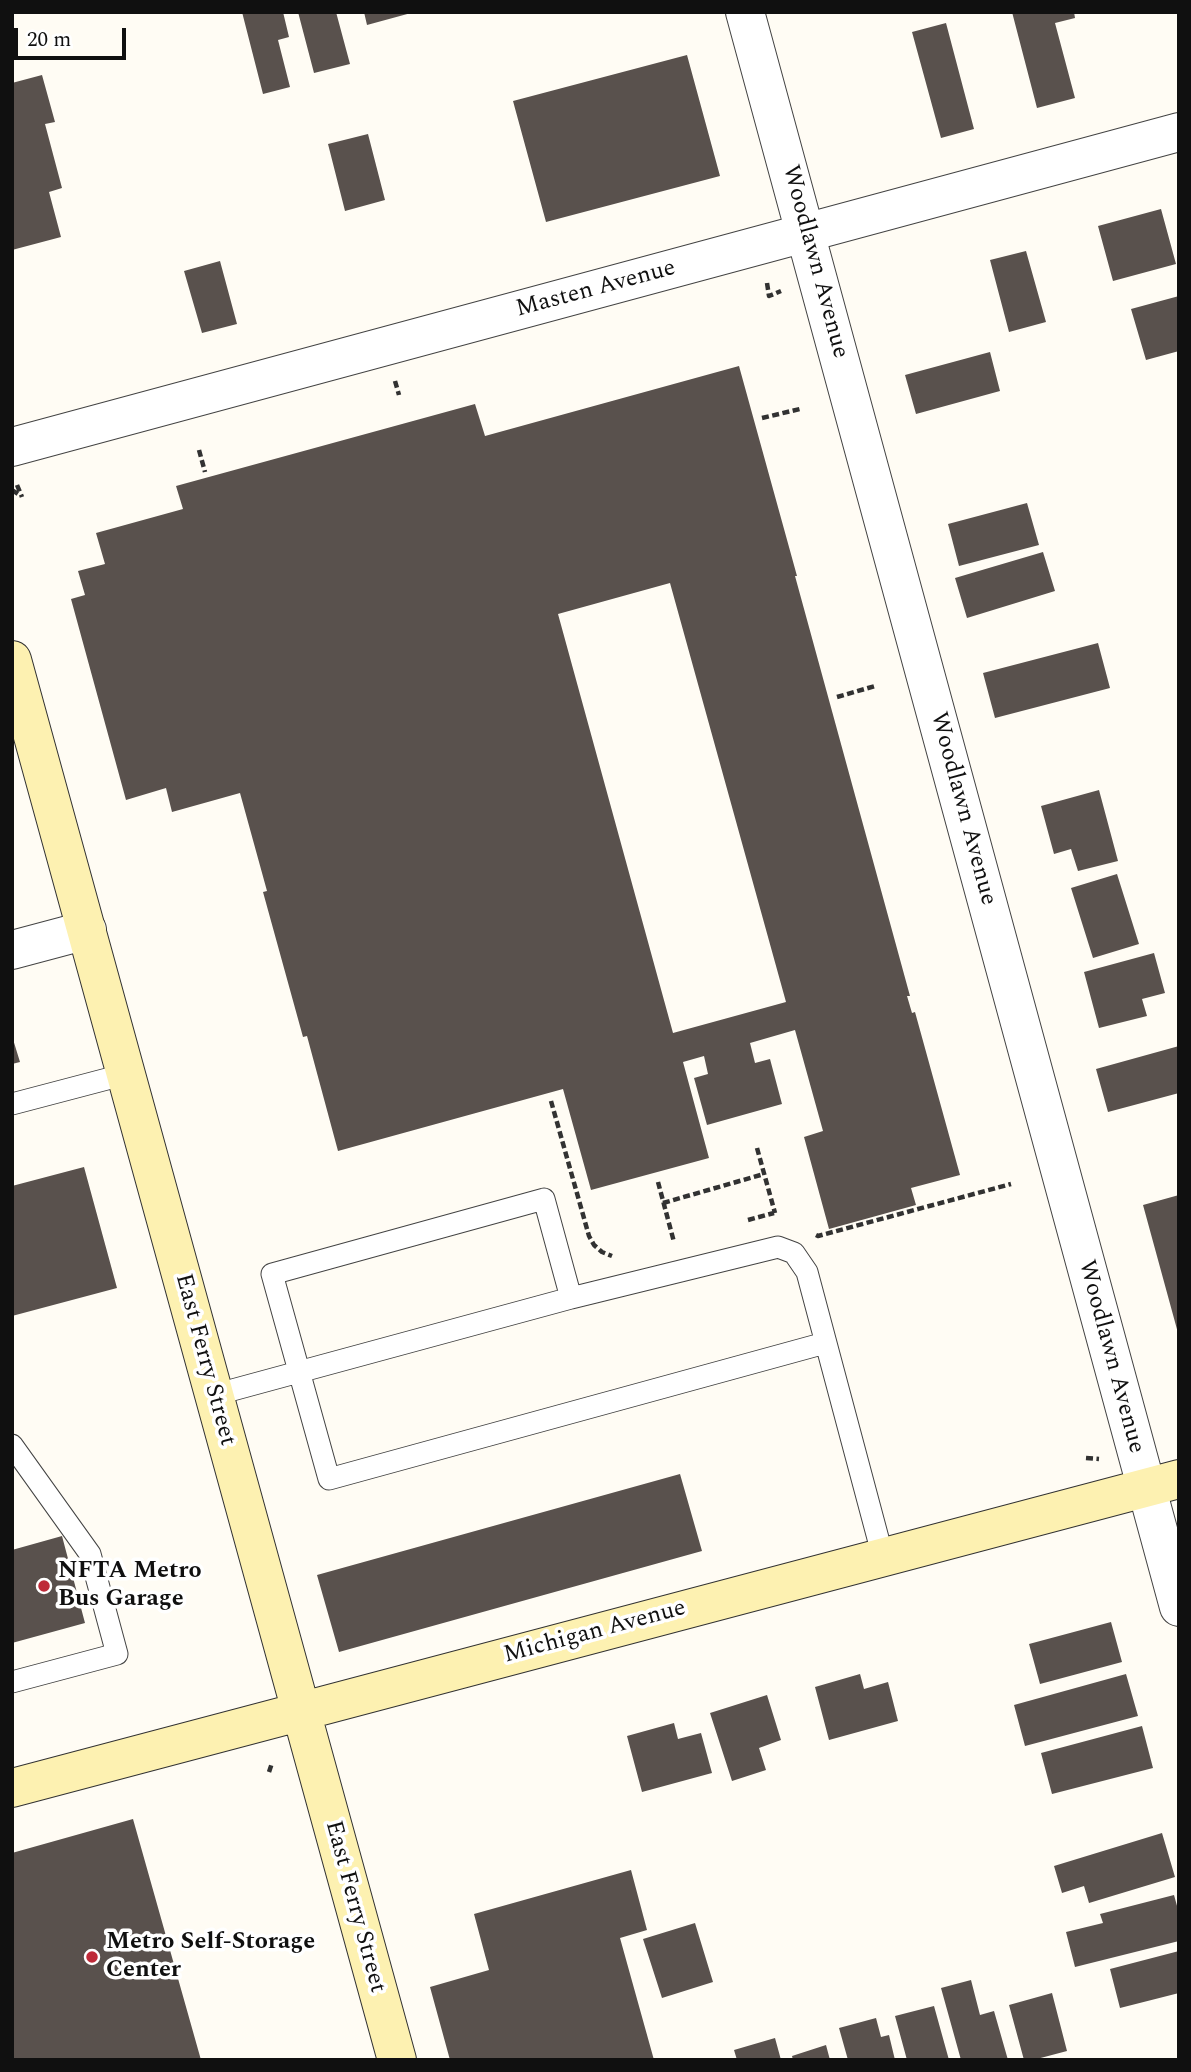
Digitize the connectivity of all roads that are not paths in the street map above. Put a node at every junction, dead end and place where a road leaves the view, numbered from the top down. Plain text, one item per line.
1 (745, 12) edge
2 (1179, 132) edge
3 (806, 232) junction
4 (12, 447) edge
5 (12, 660) edge
6 (87, 930) junction
7 (12, 950) edge
8 (126, 1074) junction
9 (12, 1104) edge
10 (571, 1298) junction
11 (825, 1343) junction
12 (299, 1372) junction
13 (214, 1395) junction
14 (12, 1445) edge
15 (1162, 1483) edge
16 (883, 1557) junction
17 (1179, 1607) edge
18 (12, 1682) edge
19 (301, 1712) junction
20 (12, 1788) edge
21 (397, 2060) edge

1 - 3 street, Woodlawn Avenue
2 - 3 street, Masten Avenue
3 - 4 street, Masten Avenue
3 - 15 street, Woodlawn Avenue
5 - 6 street, East Ferry Street
6 - 7 street
6 - 8 street, East Ferry Street
8 - 9 lane
8 - 13 street, East Ferry Street
10 - 11 lane
10 - 12 lane
10 - 12 lane
11 - 12 lane
11 - 16 lane
12 - 13 lane
13 - 19 street, East Ferry Street
14 - 18 lane
15 - 16 street, Michigan Avenue
15 - 17 street, Woodlawn Avenue
16 - 19 street, Michigan Avenue
19 - 20 street, Michigan Avenue
19 - 21 street, East Ferry Street

